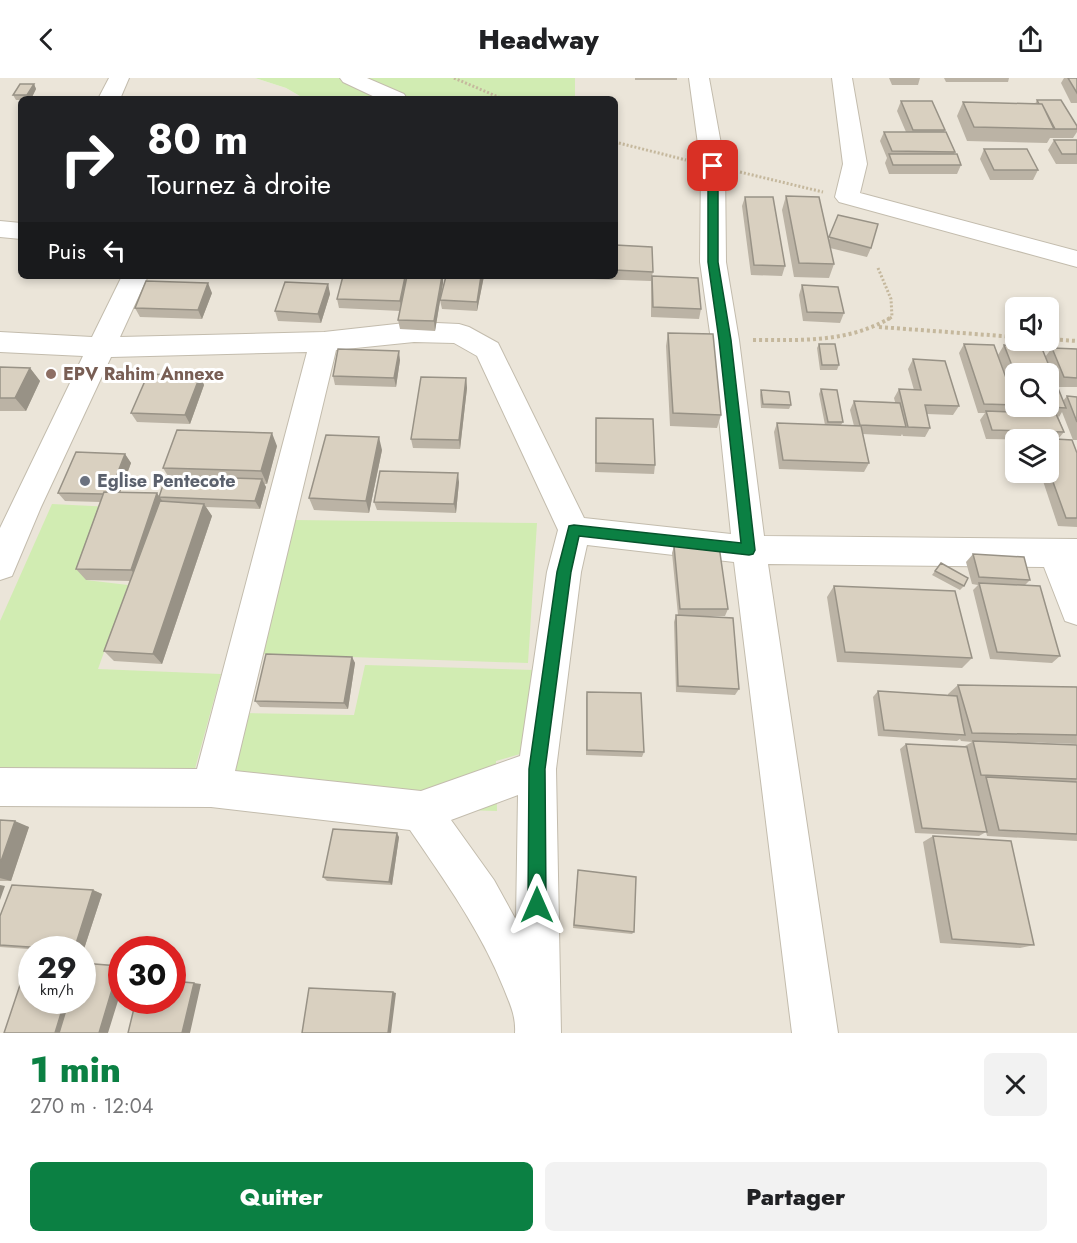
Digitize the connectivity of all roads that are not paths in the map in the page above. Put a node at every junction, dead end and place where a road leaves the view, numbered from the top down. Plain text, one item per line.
1 (119, 78) edge
2 (350, 78) edge
3 (699, 78) edge
4 (842, 78) edge
5 (110, 96) edge
6 (389, 96) edge
7 (0, 229) edge
8 (18, 231) edge
9 (1077, 258) edge
10 (134, 279) edge
11 (0, 342) edge
12 (324, 342) junction
13 (102, 347) junction
14 (12, 506) edge
15 (574, 530) junction
16 (749, 550) junction
17 (1066, 553) edge
18 (0, 566) edge
19 (1077, 610) edge
20 (537, 769) junction
21 (0, 787) edge
22 (211, 788) junction
23 (422, 811) junction
24 (537, 1025) edge
25 (815, 1033) edge

1 - 5 street
2 - 6 street
3 - 16 street
4 - 9 street
7 - 8 street
10 - 13 street
11 - 13 street
12 - 13 street
12 - 15 street
12 - 22 street
13 - 14 street
14 - 18 street
15 - 16 street
15 - 20 street
16 - 17 street
16 - 25 street
17 - 19 street
20 - 23 street
20 - 24 street
21 - 22 street
22 - 23 street
23 - 24 street

